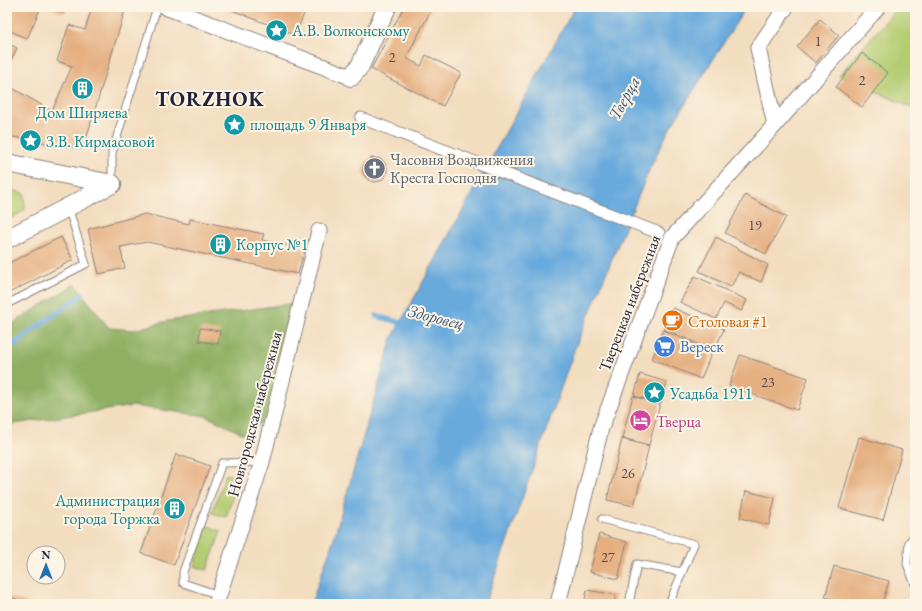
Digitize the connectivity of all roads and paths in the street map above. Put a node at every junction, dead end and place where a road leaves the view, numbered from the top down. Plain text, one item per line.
1 (157, 7) edge
2 (165, 7) edge
3 (387, 7) edge
4 (786, 7) edge
5 (878, 7) edge
6 (351, 77) joint
7 (361, 118) dead end
8 (775, 124) junction
9 (7, 163) edge
10 (112, 184) junction
11 (68, 207) junction
12 (319, 231) dead end
13 (666, 236) junction
14 (7, 239) edge
15 (7, 304) edge
16 (262, 462) junction
17 (602, 519) dead end
18 (915, 536) edge
19 (682, 572) junction
20 (915, 584) edge
21 (217, 600) edge
22 (558, 604) edge
23 (628, 604) edge
24 (669, 604) edge

1 - 10 lane
2 - 6 street
3 - 6 street
4 - 8 street
5 - 8 street, Тверецкая набережная
7 - 13 street
8 - 13 street, Тверецкая набережная
9 - 10 street
10 - 11 street
11 - 14 street
11 - 15 lane
12 - 16 street, Новгородская набережная
13 - 22 street, Тверецкая набережная
16 - 21 street, Новгородская набережная
16 - 21 lane
17 - 19 lane
18 - 20 lane
19 - 23 lane
19 - 24 lane

